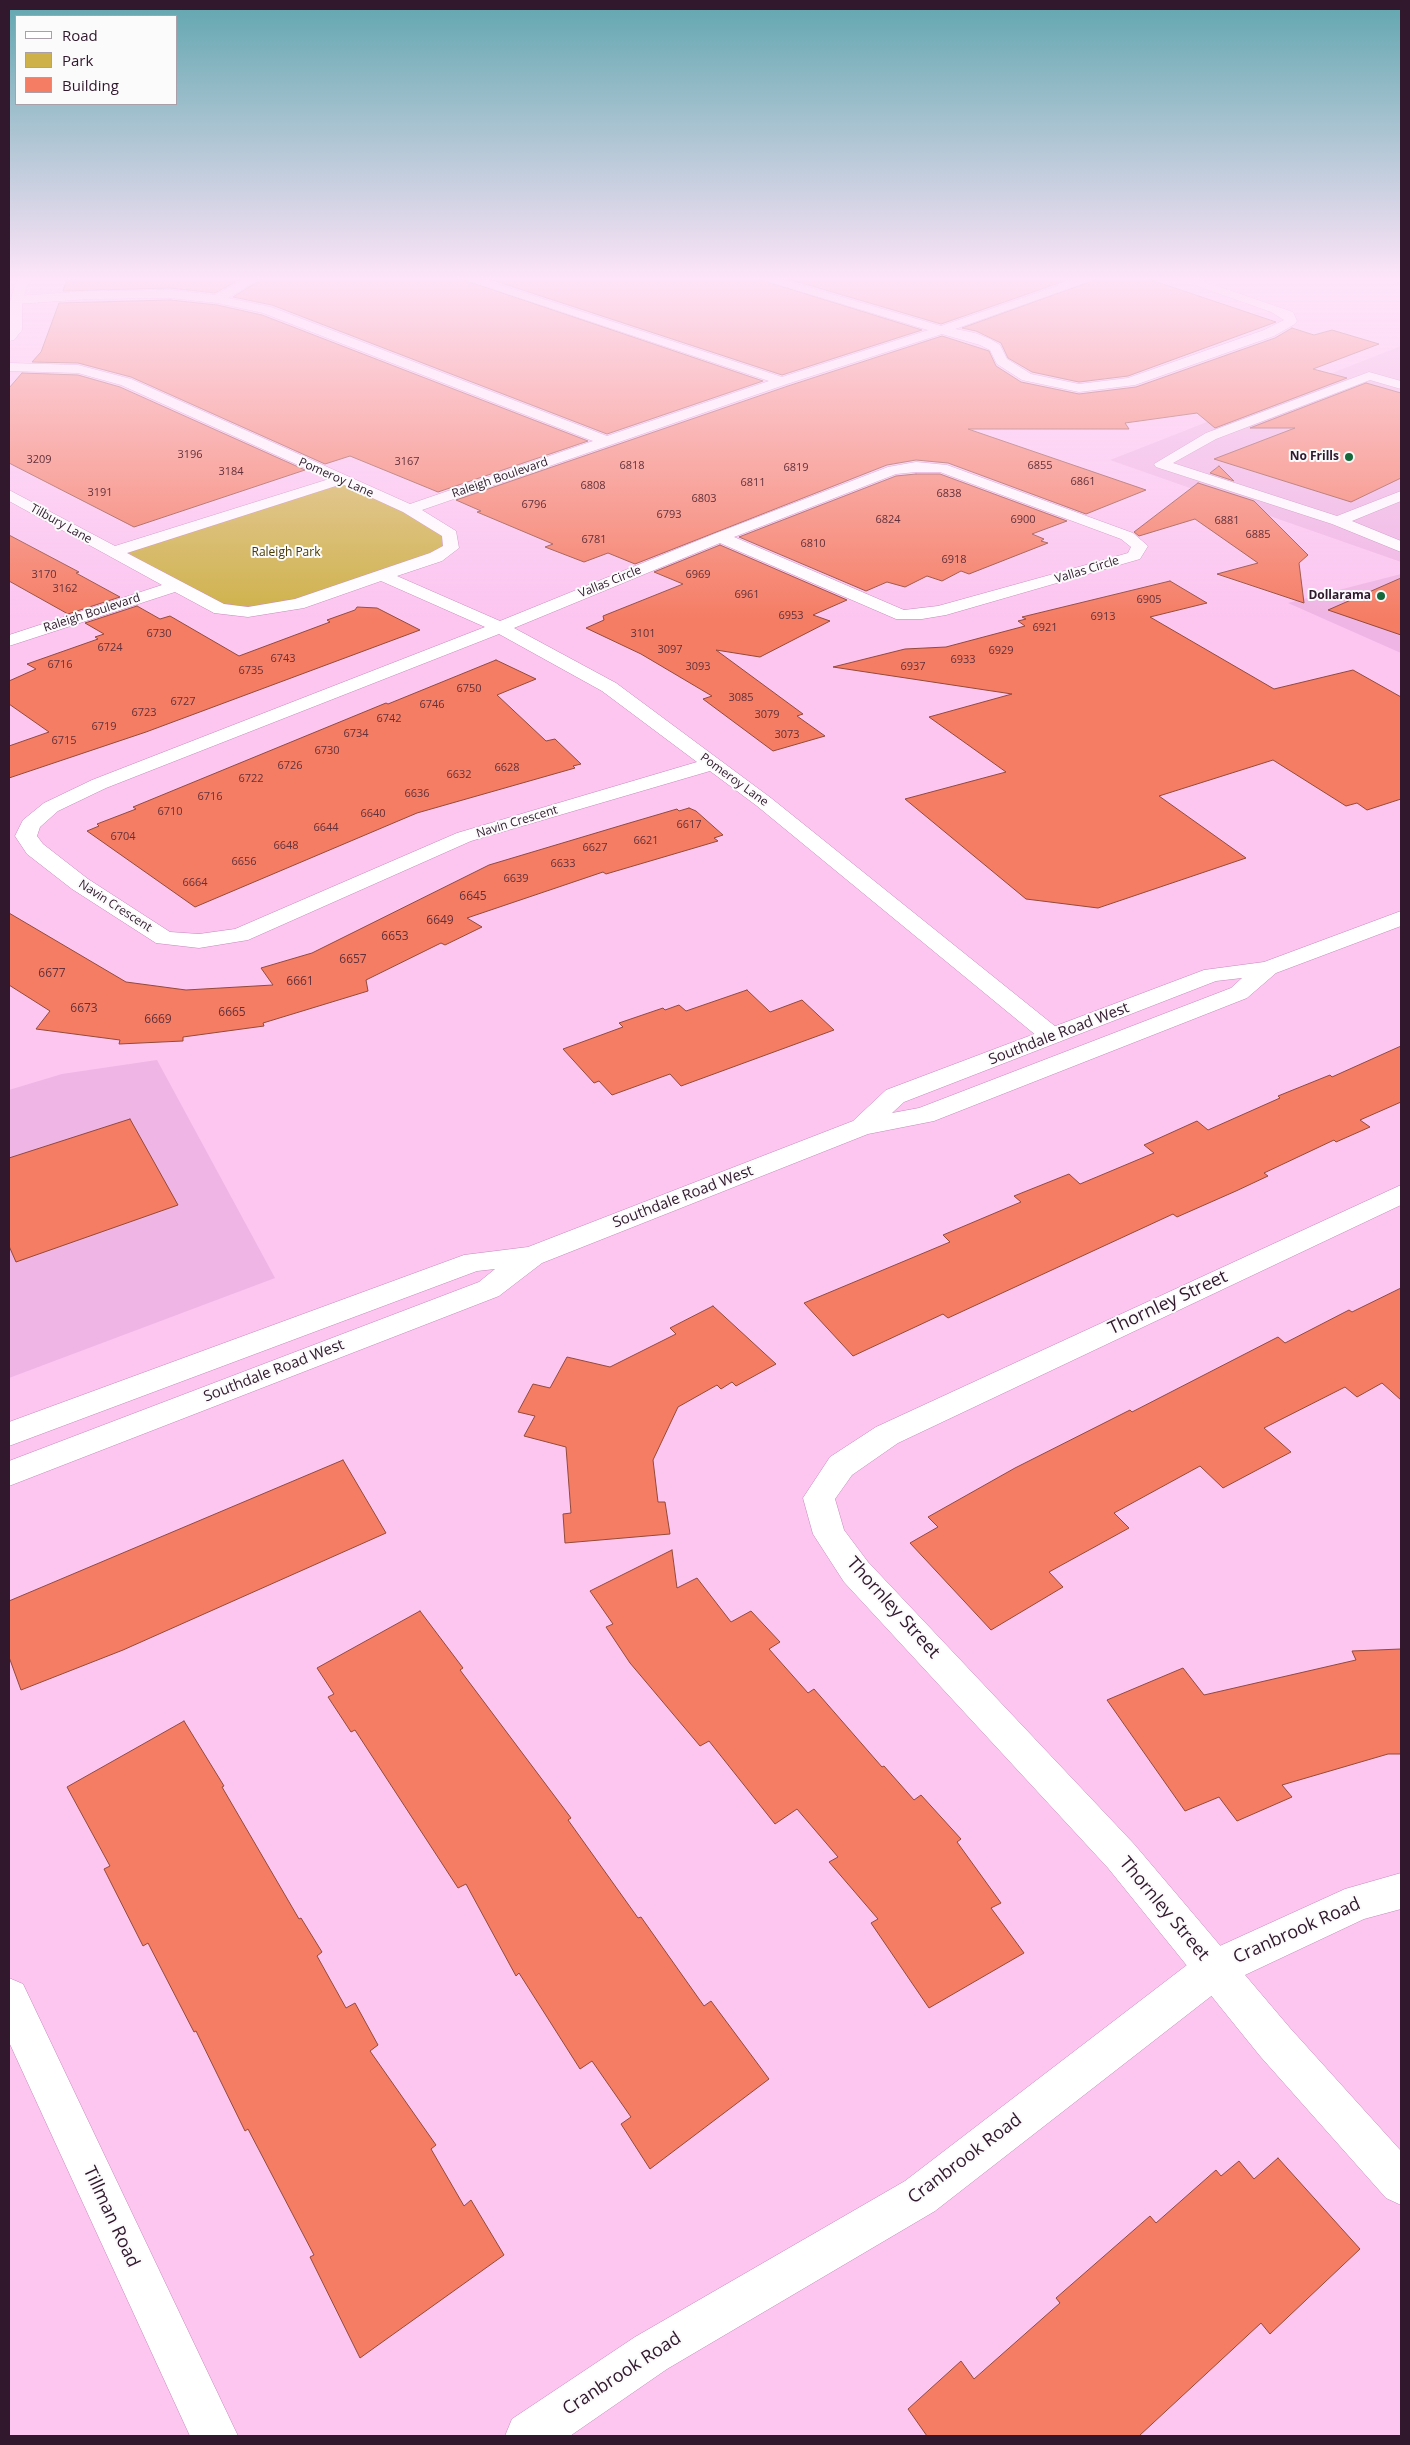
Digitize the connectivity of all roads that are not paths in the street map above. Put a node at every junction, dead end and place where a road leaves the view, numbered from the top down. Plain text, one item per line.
1 (140, 390) edge
2 (475, 390) edge
3 (755, 390) edge
4 (1332, 390) edge
5 (607, 441) junction
6 (340, 480) junction
7 (9, 495) edge
8 (1401, 496) edge
9 (409, 509) junction
10 (1338, 521) junction
11 (720, 537) junction
12 (1401, 547) edge
13 (113, 552) junction
14 (383, 576) junction
15 (174, 586) junction
16 (500, 627) junction
17 (9, 641) edge
18 (712, 764) junction
19 (1401, 918) edge
20 (1268, 968) junction
21 (1052, 1036) junction
22 (862, 1127) junction
23 (1401, 1194) edge
24 (532, 1256) junction
25 (9, 1434) edge
26 (9, 1474) edge
27 (1401, 1891) edge
28 (1214, 1969) junction
29 (9, 1998) edge
30 (1401, 2183) edge
31 (214, 2436) edge
32 (529, 2436) edge

1 - 6 street, Pomeroy Lane
2 - 5 street
3 - 5 street, Raleigh Boulevard
4 - 10 street
5 - 9 street, Raleigh Boulevard
6 - 9 street, Pomeroy Lane
6 - 13 street
7 - 13 street, Tilbury Lane
8 - 10 street
9 - 14 street, Raleigh Boulevard
10 - 12 street
11 - 11 street, Vallas Circle
11 - 16 street, Vallas Circle
13 - 15 street, Raleigh Boulevard
14 - 15 street, Raleigh Boulevard
14 - 16 street, Pomeroy Lane
15 - 17 street, Raleigh Boulevard
16 - 18 street, Pomeroy Lane
16 - 18 street, Navin Crescent
18 - 21 street, Pomeroy Lane
19 - 20 street, Southdale Road West
20 - 21 street, Southdale Road West
20 - 22 street, Southdale Road West
21 - 22 street, Southdale Road West
22 - 24 street, Southdale Road West
23 - 28 street, Thornley Street
24 - 25 street, Southdale Road West
24 - 26 street, Southdale Road West
27 - 28 street, Cranbrook Road
28 - 30 street, Thornley Street
28 - 32 street, Cranbrook Road
29 - 31 street, Tillman Road

